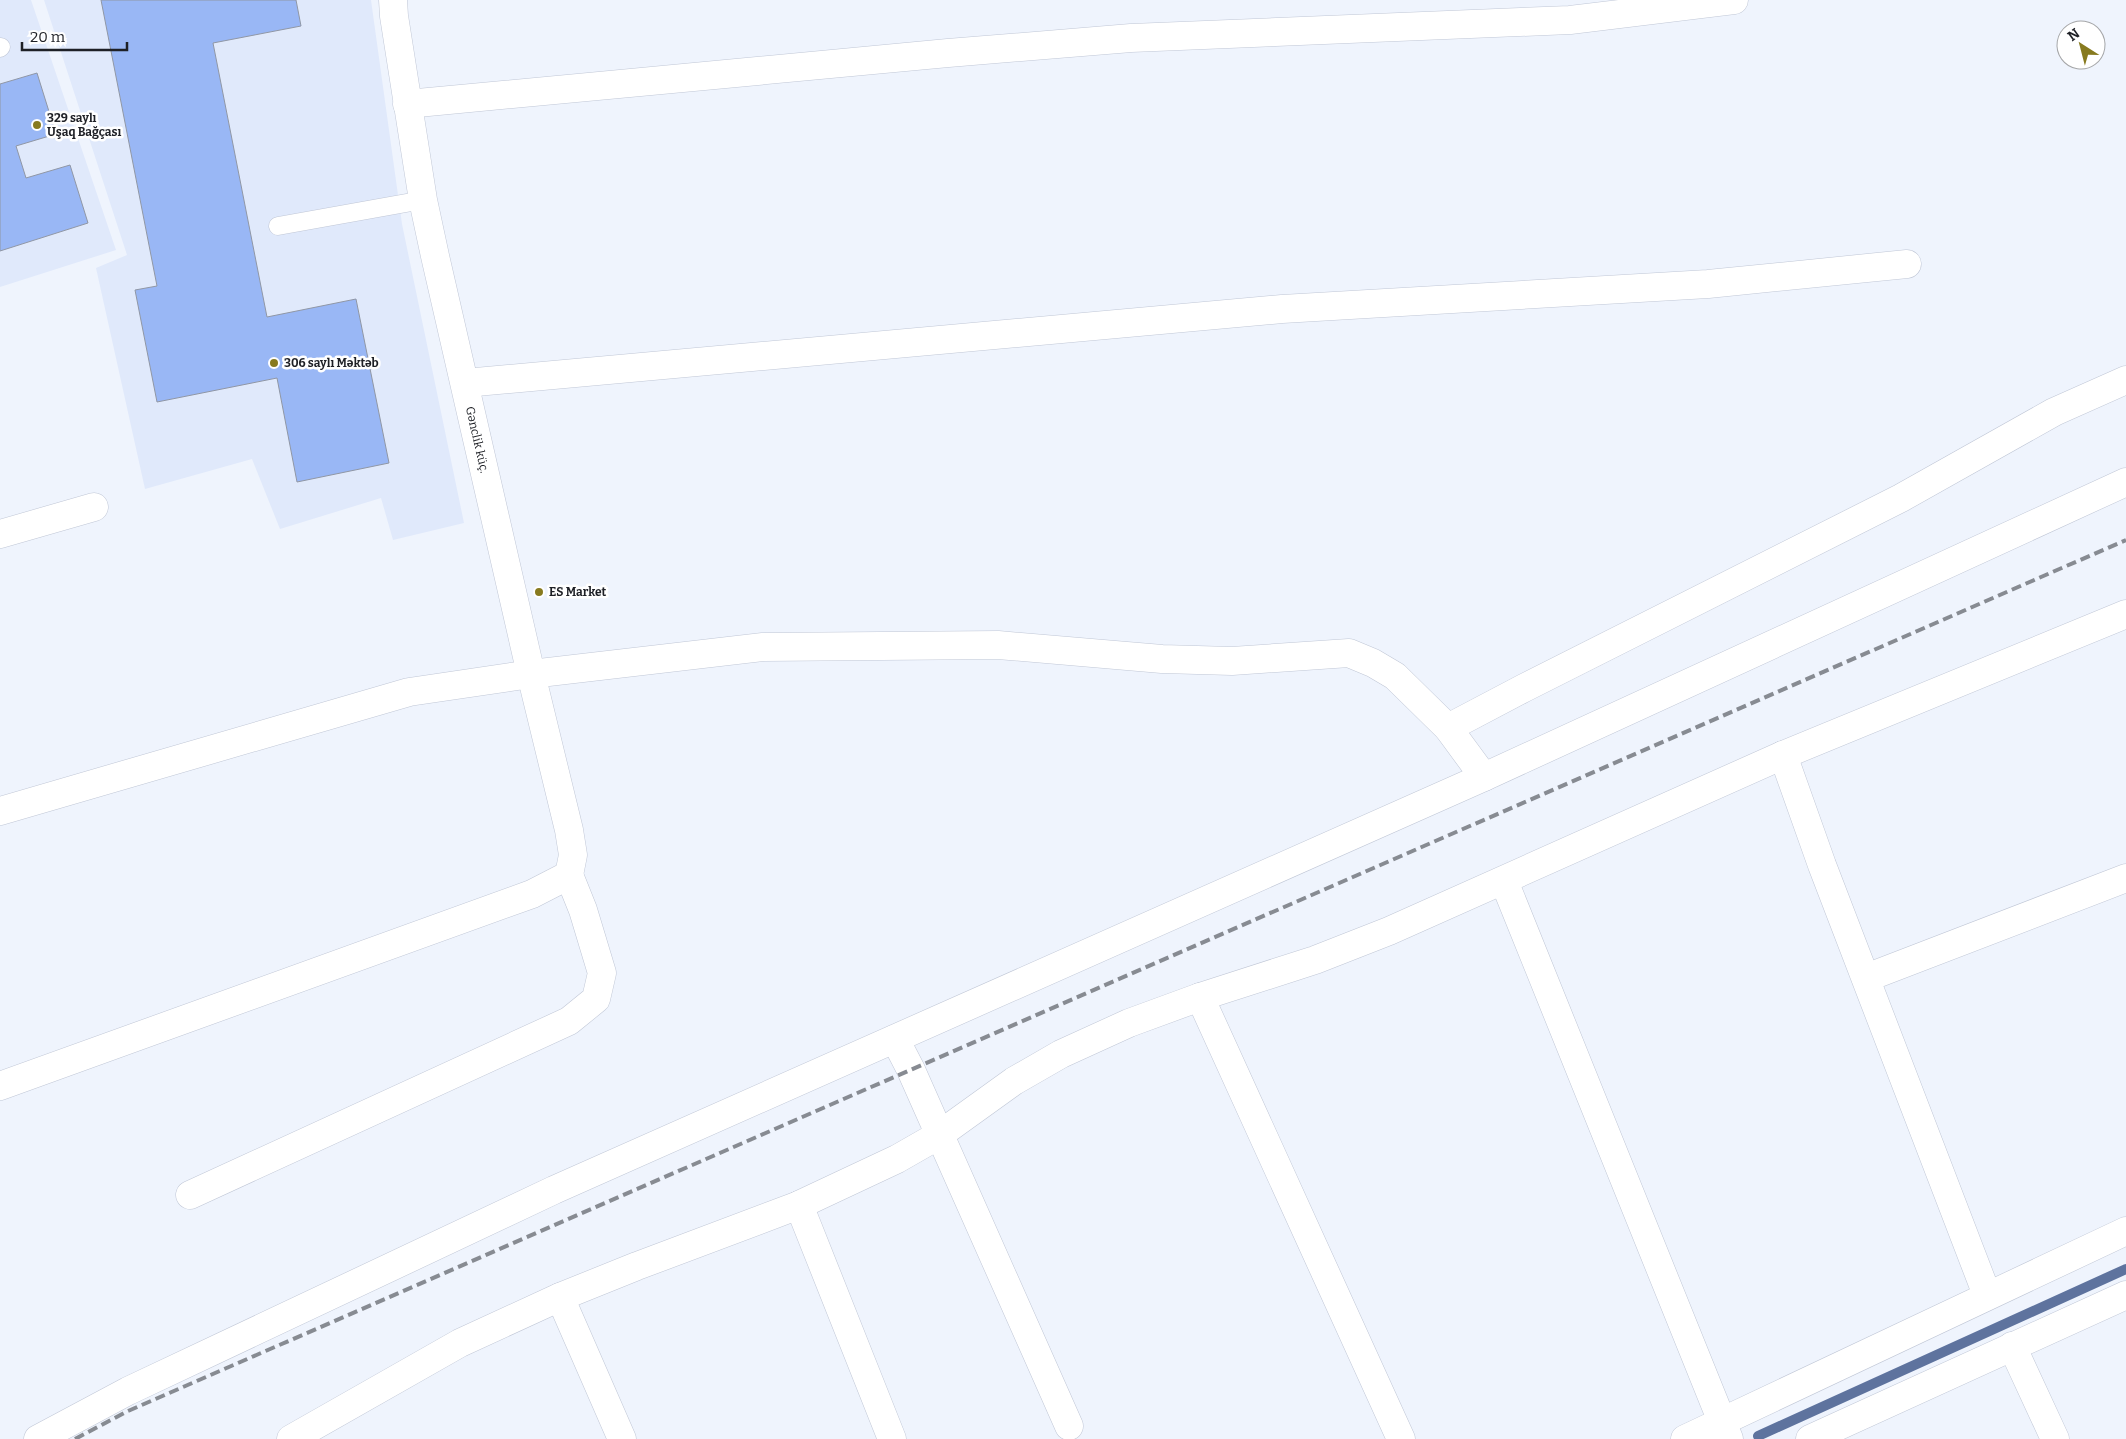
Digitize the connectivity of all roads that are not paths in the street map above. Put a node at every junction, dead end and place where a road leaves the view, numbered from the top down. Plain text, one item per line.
1 (393, 0) edge
2 (1734, 0) edge
3 (407, 104) junction
4 (423, 200) junction
5 (278, 226) dead end
6 (1907, 264) dead end
7 (2126, 380) edge
8 (465, 383) junction
9 (2126, 482) edge
10 (94, 507) dead end
11 (0, 534) edge
12 (2126, 614) edge
13 (531, 674) junction
14 (1448, 728) junction
15 (1783, 755) junction
16 (1484, 777) junction
17 (0, 811) edge
18 (569, 875) junction
19 (2126, 878) edge
20 (1504, 881) junction
21 (1866, 978) junction
22 (1200, 997) junction
23 (895, 1038) junction
24 (0, 1086) edge
25 (939, 1135) junction
26 (190, 1195) dead end
27 (799, 1205) junction
28 (2126, 1231) edge
29 (2126, 1295) edge
30 (1987, 1296) junction
31 (560, 1297) junction
32 (2012, 1346) junction
33 (1069, 1426) dead end
34 (1726, 1430) edge
35 (38, 1439) edge
36 (291, 1439) edge
37 (622, 1439) edge
38 (892, 1439) edge
39 (1401, 1439) edge
40 (1685, 1439) edge
41 (1810, 1439) edge
42 (2055, 1439) edge

1 - 3 street, Gənclik küç.
2 - 3 street
3 - 4 street, Gənclik küç.
4 - 5 lane
4 - 8 street, Gənclik küç.
6 - 8 street
7 - 14 street
8 - 13 street, Gənclik küç.
9 - 16 street
10 - 11 street
12 - 15 street
13 - 14 street
13 - 17 street
13 - 18 street, Gənclik küç.
14 - 16 street
15 - 20 street
15 - 21 street
16 - 23 street
18 - 24 street
18 - 26 street
19 - 21 street
20 - 22 street
20 - 34 street
21 - 30 street
22 - 25 street
22 - 39 street
23 - 25 street
23 - 35 street
25 - 27 street
25 - 33 street
27 - 31 street
27 - 38 street
28 - 30 street
29 - 32 street
30 - 34 street
31 - 36 street
31 - 37 street
32 - 41 street
32 - 42 street
34 - 40 street

